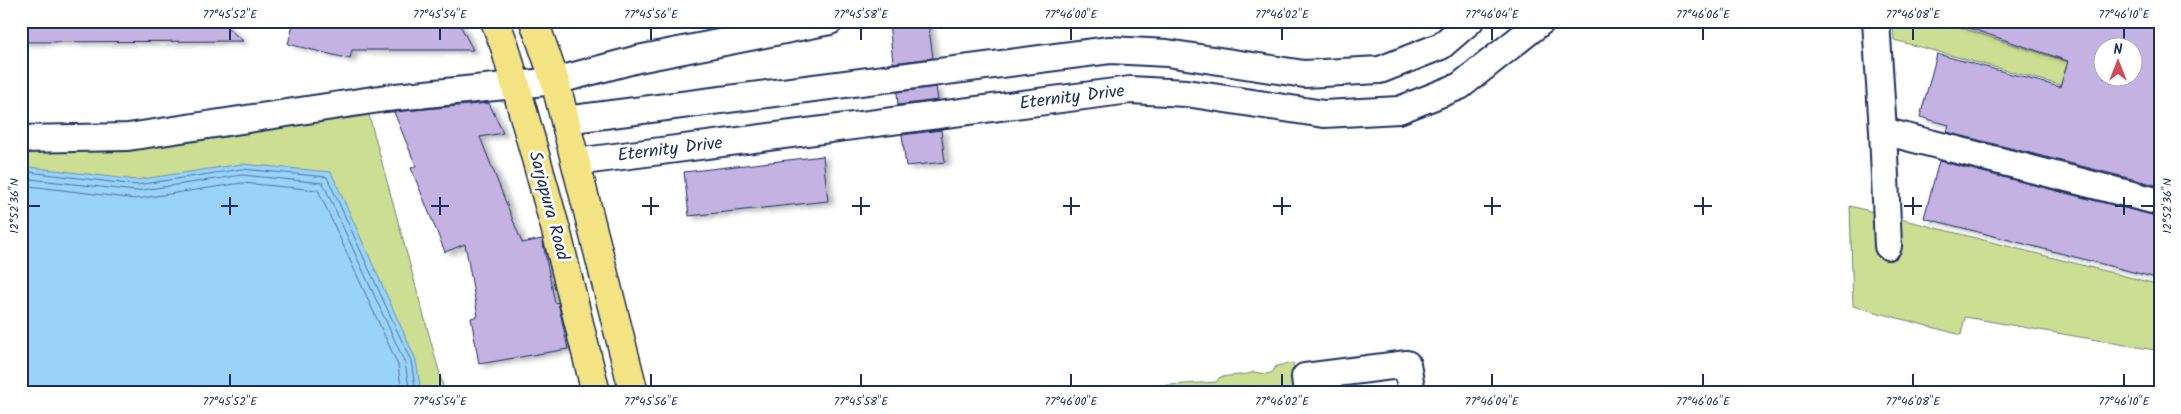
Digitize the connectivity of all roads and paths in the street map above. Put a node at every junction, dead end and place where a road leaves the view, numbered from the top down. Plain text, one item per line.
1 (495, 21) edge
2 (534, 21) edge
3 (830, 21) edge
4 (1470, 21) edge
5 (1542, 21) edge
6 (1876, 21) edge
7 (555, 80) junction
8 (516, 85) junction
9 (565, 120) junction
10 (1883, 131) junction
11 (21, 139) edge
12 (576, 162) junction
13 (2160, 202) edge
14 (1888, 246) dead end
15 (596, 393) edge
16 (634, 393) edge
17 (1307, 393) edge
18 (1412, 393) edge

1 - 8 main road, Sarjapura Road
2 - 7 main road, Sarjapura Road
3 - 7 street
4 - 9 street
5 - 12 street, Eternity Drive
6 - 10 street
7 - 8 street
7 - 9 main road, Sarjapura Road
8 - 11 street
8 - 15 main road, Sarjapura Road
9 - 12 main road, Sarjapura Road
10 - 13 street
10 - 14 street
12 - 16 main road, Sarjapura Road
17 - 18 street

